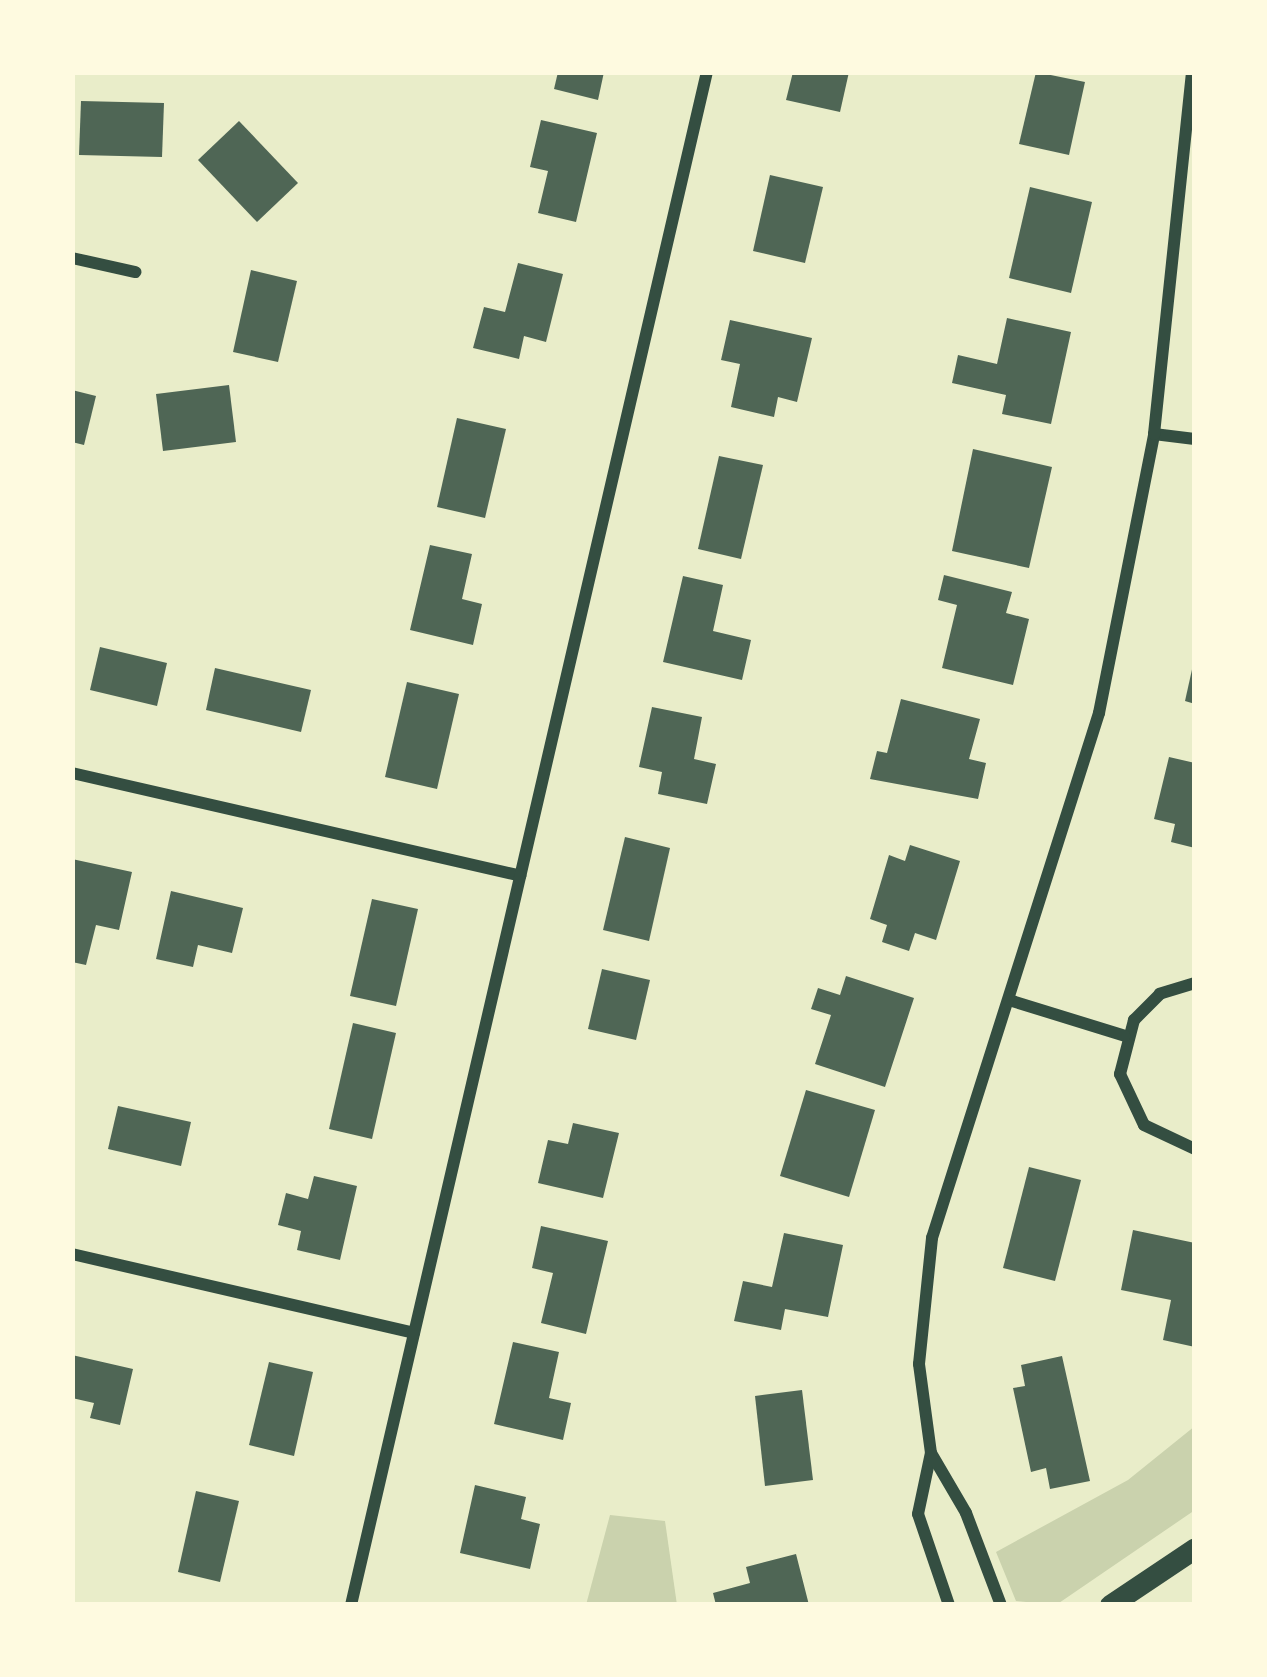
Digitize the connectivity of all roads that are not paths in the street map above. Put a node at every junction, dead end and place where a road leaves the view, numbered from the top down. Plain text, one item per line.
1 (707, 72) edge
2 (1192, 72) edge
3 (72, 258) edge
4 (135, 272) dead end
5 (1154, 434) junction
6 (1195, 439) edge
7 (72, 772) edge
8 (520, 876) junction
9 (1195, 982) edge
10 (1009, 1000) junction
11 (1125, 1036) junction
12 (1195, 1149) edge
13 (72, 1254) edge
14 (414, 1333) junction
15 (931, 1453) junction
16 (1195, 1548) edge
17 (351, 1605) edge
18 (949, 1605) edge
19 (1001, 1605) edge
20 (1110, 1605) edge

1 - 8 street
2 - 5 street
3 - 4 street
5 - 6 street
5 - 10 street
7 - 8 street
8 - 14 street
9 - 11 street
10 - 11 street
10 - 15 street
11 - 12 street
13 - 14 street
14 - 17 street
15 - 18 street
15 - 19 street
16 - 20 street

